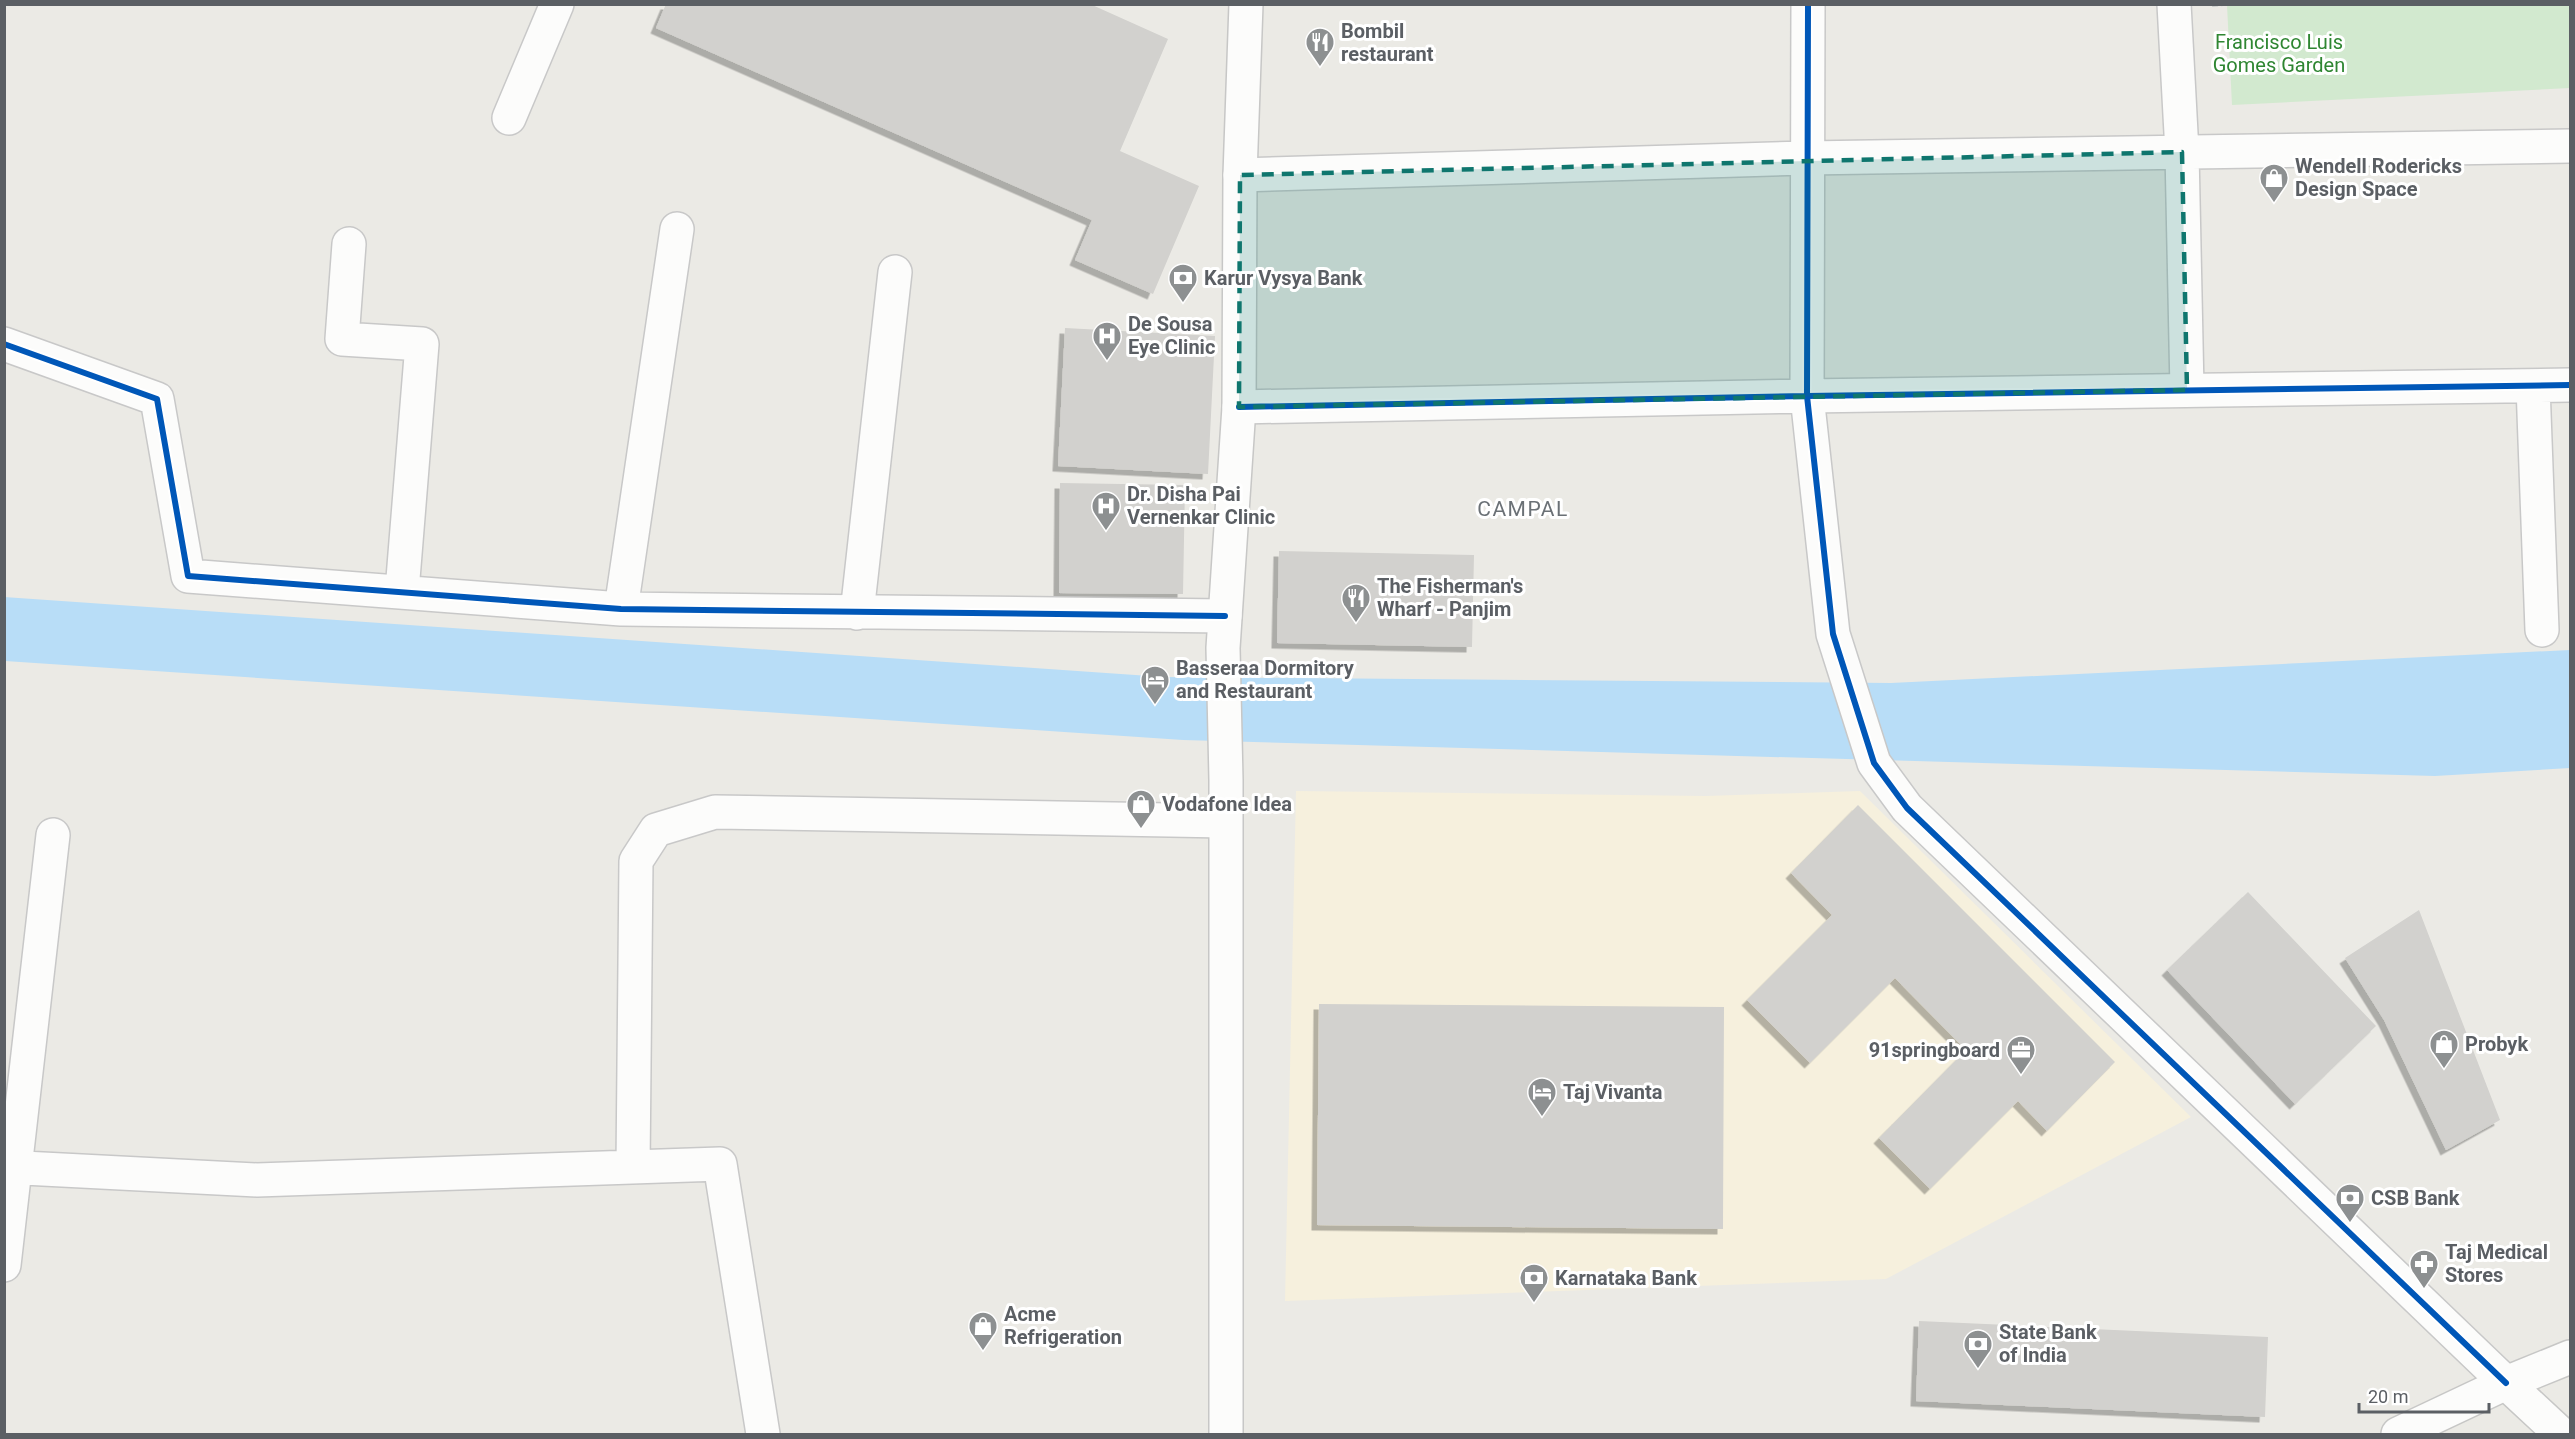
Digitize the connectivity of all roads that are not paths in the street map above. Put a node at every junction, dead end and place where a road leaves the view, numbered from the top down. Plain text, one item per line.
1 (557, 4) edge
2 (1246, 4) edge
3 (1808, 4) edge
4 (2174, 4) edge
5 (509, 118) dead end
6 (2571, 146) edge
7 (2182, 152) junction
8 (1806, 158) junction
9 (1240, 175) junction
10 (677, 229) dead end
11 (348, 244) dead end
12 (895, 272) dead end
13 (4, 344) edge
14 (2571, 385) edge
15 (2533, 386) junction
16 (2187, 390) junction
17 (1807, 396) junction
18 (1239, 407) junction
19 (402, 591) junction
20 (621, 609) junction
21 (857, 613) junction
22 (1226, 616) junction
23 (2542, 630) dead end
24 (1225, 821) junction
25 (53, 835) dead end
26 (10, 1167) edge
27 (633, 1167) junction
28 (4, 1265) edge
29 (2571, 1357) edge
30 (2506, 1383) junction
31 (763, 1434) edge
32 (1226, 1434) edge
33 (2398, 1434) edge
34 (2561, 1434) edge

1 - 5 street
2 - 9 street
3 - 8 street
4 - 7 street
6 - 7 street
7 - 8 street
7 - 16 street
8 - 9 street
8 - 17 street
9 - 18 street
10 - 20 street
11 - 19 street
12 - 21 street
13 - 19 street
14 - 15 street
15 - 16 street
15 - 23 street
16 - 17 street
17 - 18 street
17 - 30 street
18 - 22 street
19 - 20 street
20 - 21 street
21 - 22 street
22 - 24 street
24 - 27 street
24 - 32 street
25 - 26 street
26 - 27 street
26 - 28 street
27 - 31 street
29 - 30 street
30 - 33 street
30 - 34 street

